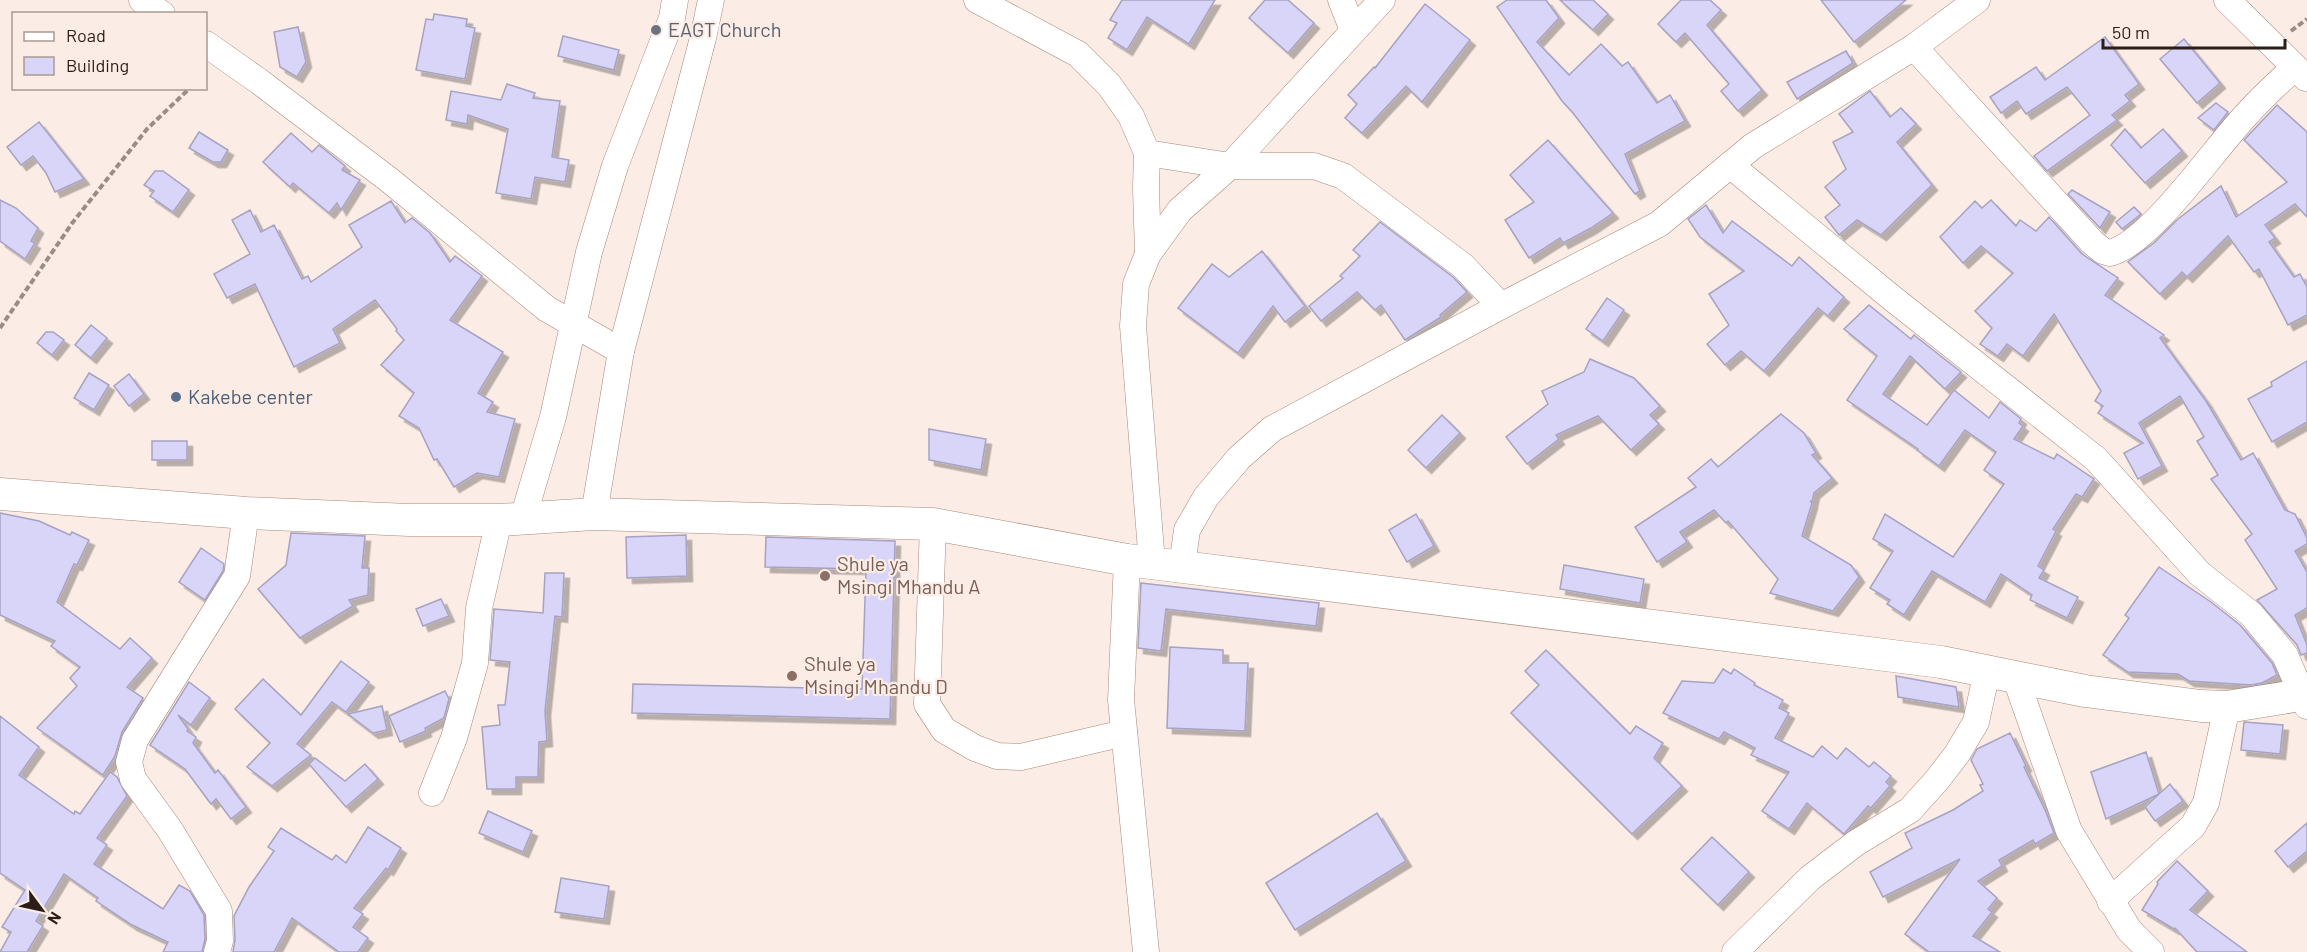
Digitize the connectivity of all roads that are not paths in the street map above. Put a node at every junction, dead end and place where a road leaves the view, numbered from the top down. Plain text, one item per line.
1 (141, 0) edge
2 (675, 0) edge
3 (711, 0) edge
4 (977, 0) edge
5 (1341, 0) edge
6 (1382, 0) edge
7 (2227, 0) edge
8 (1960, 5) edge
9 (159, 12) edge
10 (1353, 30) junction
11 (207, 45) edge
12 (1914, 47) junction
13 (2300, 73) edge
14 (1147, 153) junction
15 (1730, 165) junction
16 (1230, 166) junction
17 (1148, 254) junction
18 (1501, 306) junction
19 (573, 324) junction
20 (621, 351) junction
21 (0, 494) edge
22 (246, 513) junction
23 (594, 513) junction
24 (511, 519) junction
25 (933, 524) junction
26 (1153, 563) junction
27 (2001, 673) junction
28 (2305, 698) edge
29 (2227, 707) junction
30 (1124, 733) junction
31 (432, 793) dead end
32 (2110, 902) junction
33 (216, 952) edge
34 (1146, 952) edge
35 (1735, 952) edge
36 (2151, 952) edge

1 - 9 street
2 - 19 street
3 - 20 street
4 - 14 street
5 - 10 street
6 - 10 street
7 - 13 street
8 - 12 street
10 - 16 street
11 - 19 street
12 - 13 street
12 - 15 street
14 - 16 street
14 - 17 street
15 - 18 street
15 - 28 street
16 - 17 street
16 - 18 street
17 - 26 street
18 - 26 street
19 - 20 street
19 - 24 street
20 - 23 street
21 - 22 street
22 - 24 street
22 - 33 street
23 - 24 street
23 - 25 street
24 - 31 street
25 - 26 street
25 - 30 street
26 - 27 street
26 - 30 street
27 - 29 street
27 - 32 street
27 - 35 street
28 - 29 street
29 - 32 street
30 - 34 street
32 - 36 street

